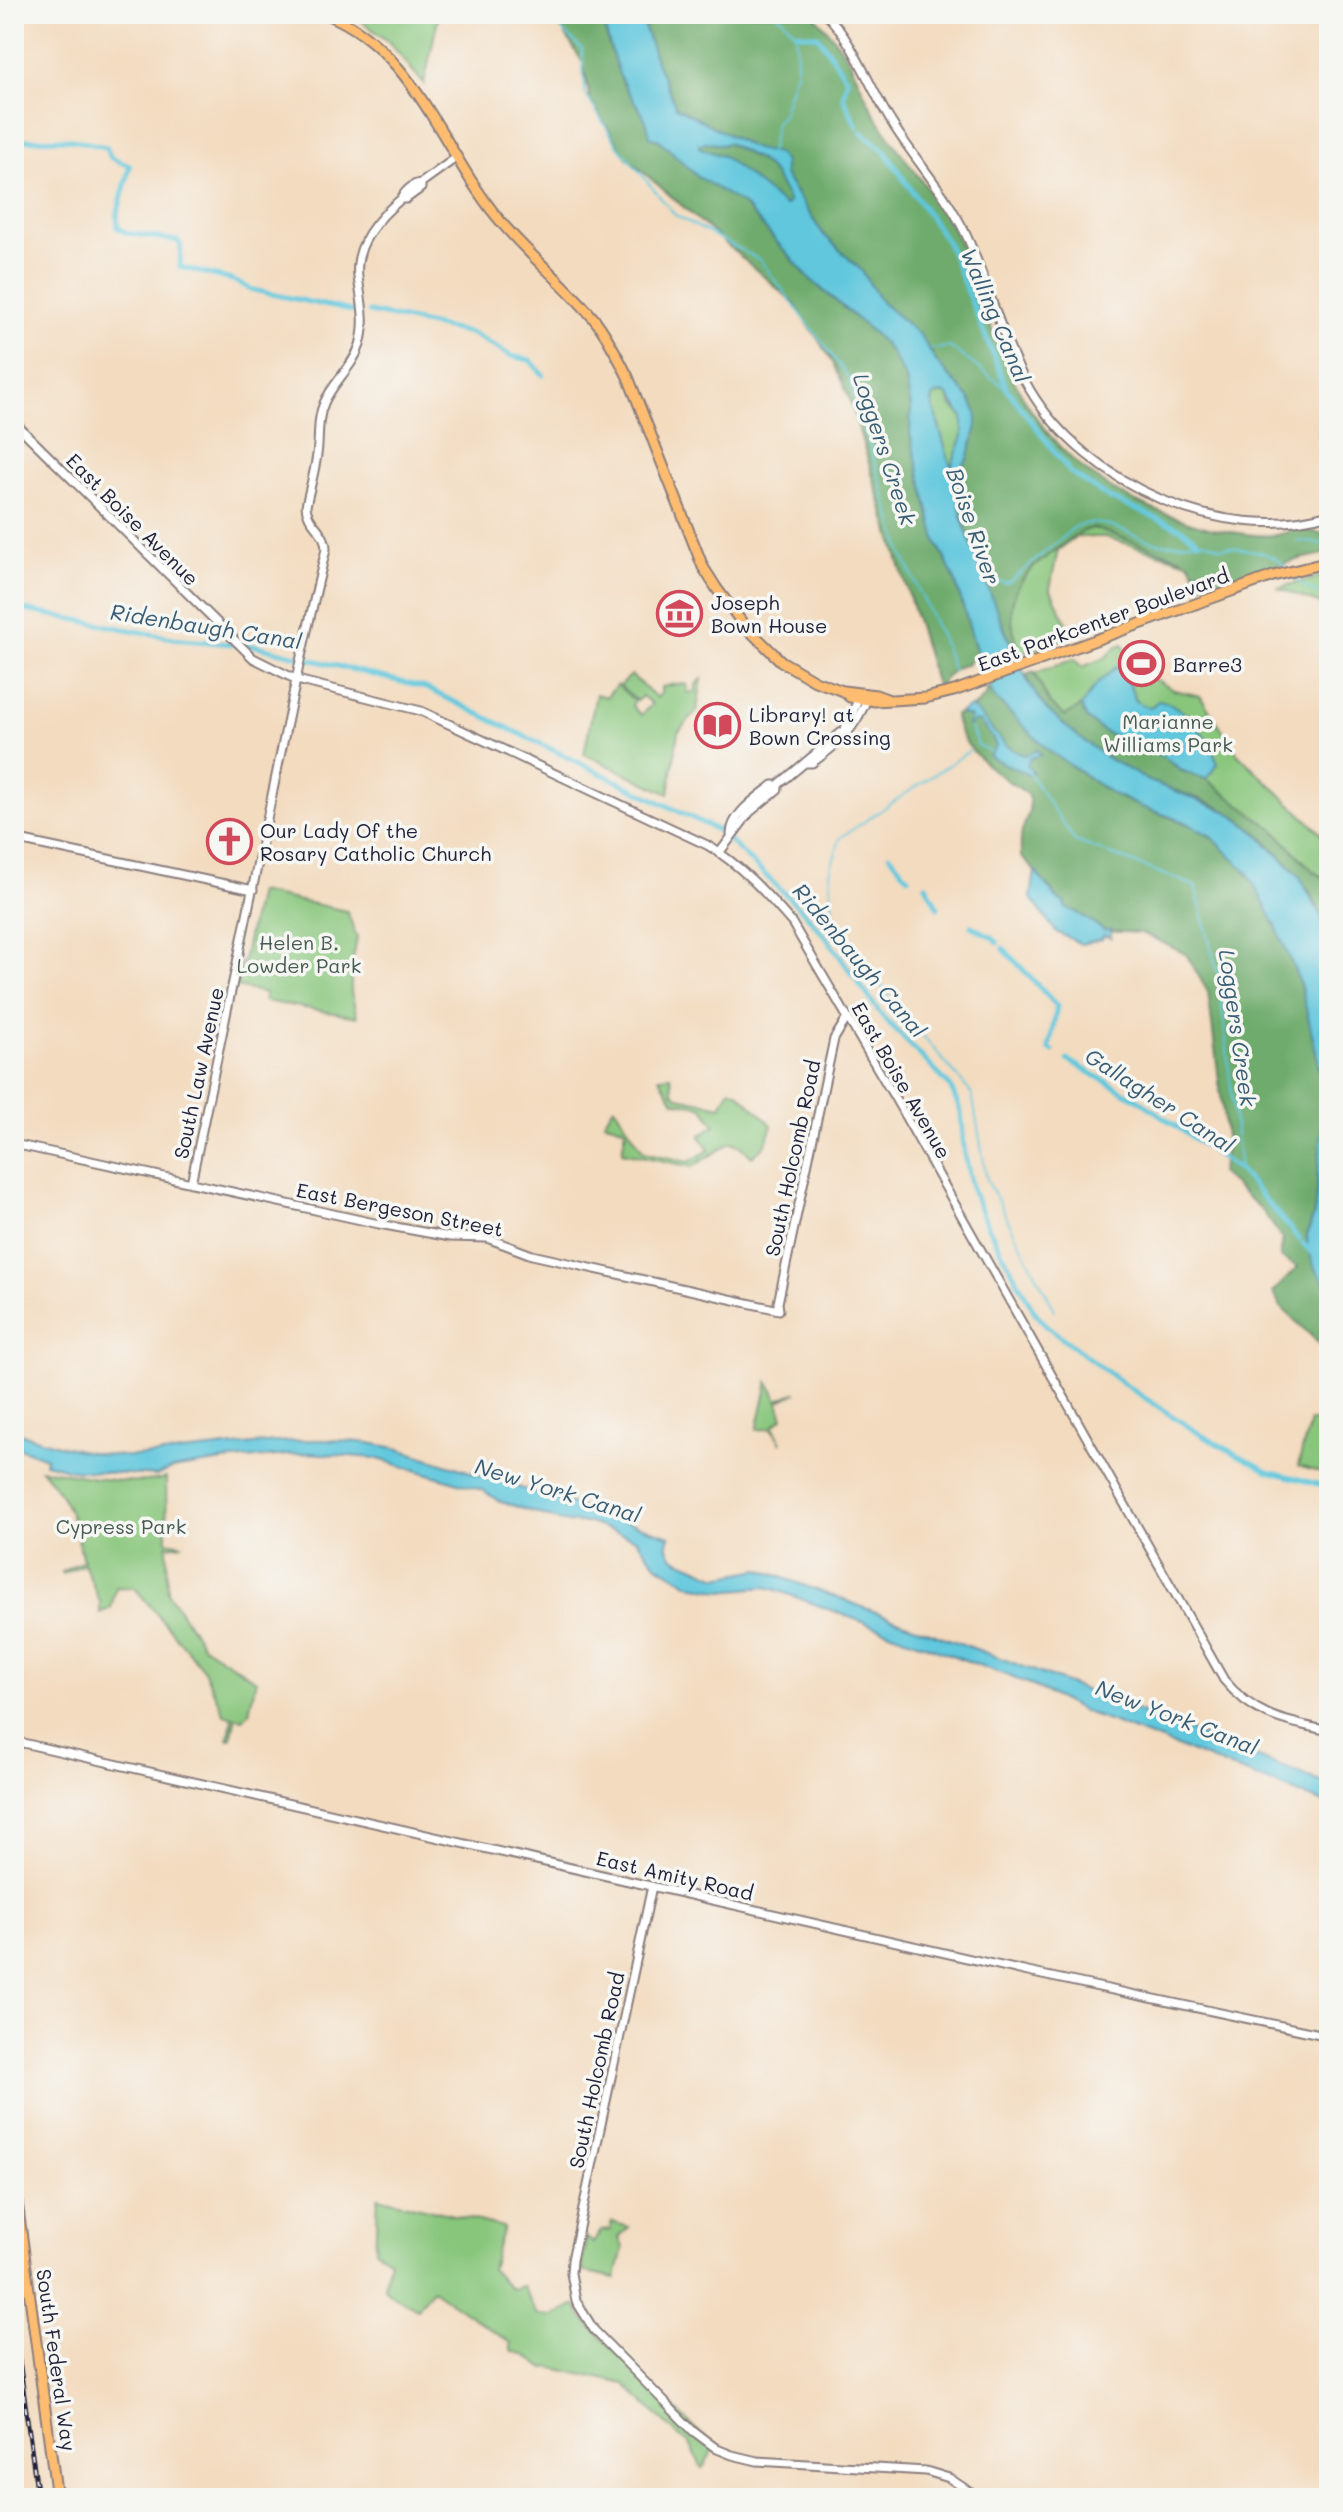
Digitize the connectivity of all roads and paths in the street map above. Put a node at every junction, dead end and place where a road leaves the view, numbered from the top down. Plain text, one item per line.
1 (326, 14) edge
2 (826, 14) edge
3 (457, 157) junction
4 (14, 422) edge
5 (1329, 514) edge
6 (1329, 562) edge
7 (297, 680) junction
8 (863, 696) junction
9 (14, 839) edge
10 (720, 852) junction
11 (253, 890) junction
12 (847, 1018) junction
13 (859, 1036) junction
14 (834, 1039) junction
15 (14, 1144) edge
16 (191, 1183) junction
17 (779, 1310) joint
18 (1329, 1731) edge
19 (14, 1741) edge
20 (652, 1886) junction
21 (1329, 2036) edge
22 (14, 2179) edge
23 (57, 2498) edge
24 (979, 2498) edge

1 - 3 main road, East Parkcenter Boulevard
2 - 5 street
3 - 7 street, South Law Avenue
3 - 8 main road, East Parkcenter Boulevard
4 - 7 street, East Boise Avenue
6 - 8 main road, East Parkcenter Boulevard
7 - 10 street, East Boise Avenue
7 - 11 street, South Law Avenue
8 - 10 street
9 - 11 street
10 - 12 street, East Boise Avenue
11 - 16 street, South Law Avenue
12 - 13 street, East Boise Avenue
12 - 14 street, South Holcomb Road
13 - 14 street
13 - 18 street, East Boise Avenue
14 - 17 street, South Holcomb Road
15 - 16 street, East Bergeson Street
16 - 17 street, East Bergeson Street
19 - 20 street, East Amity Road
20 - 21 street, East Amity Road
20 - 24 street, South Holcomb Road
22 - 23 main road, South Federal Way

